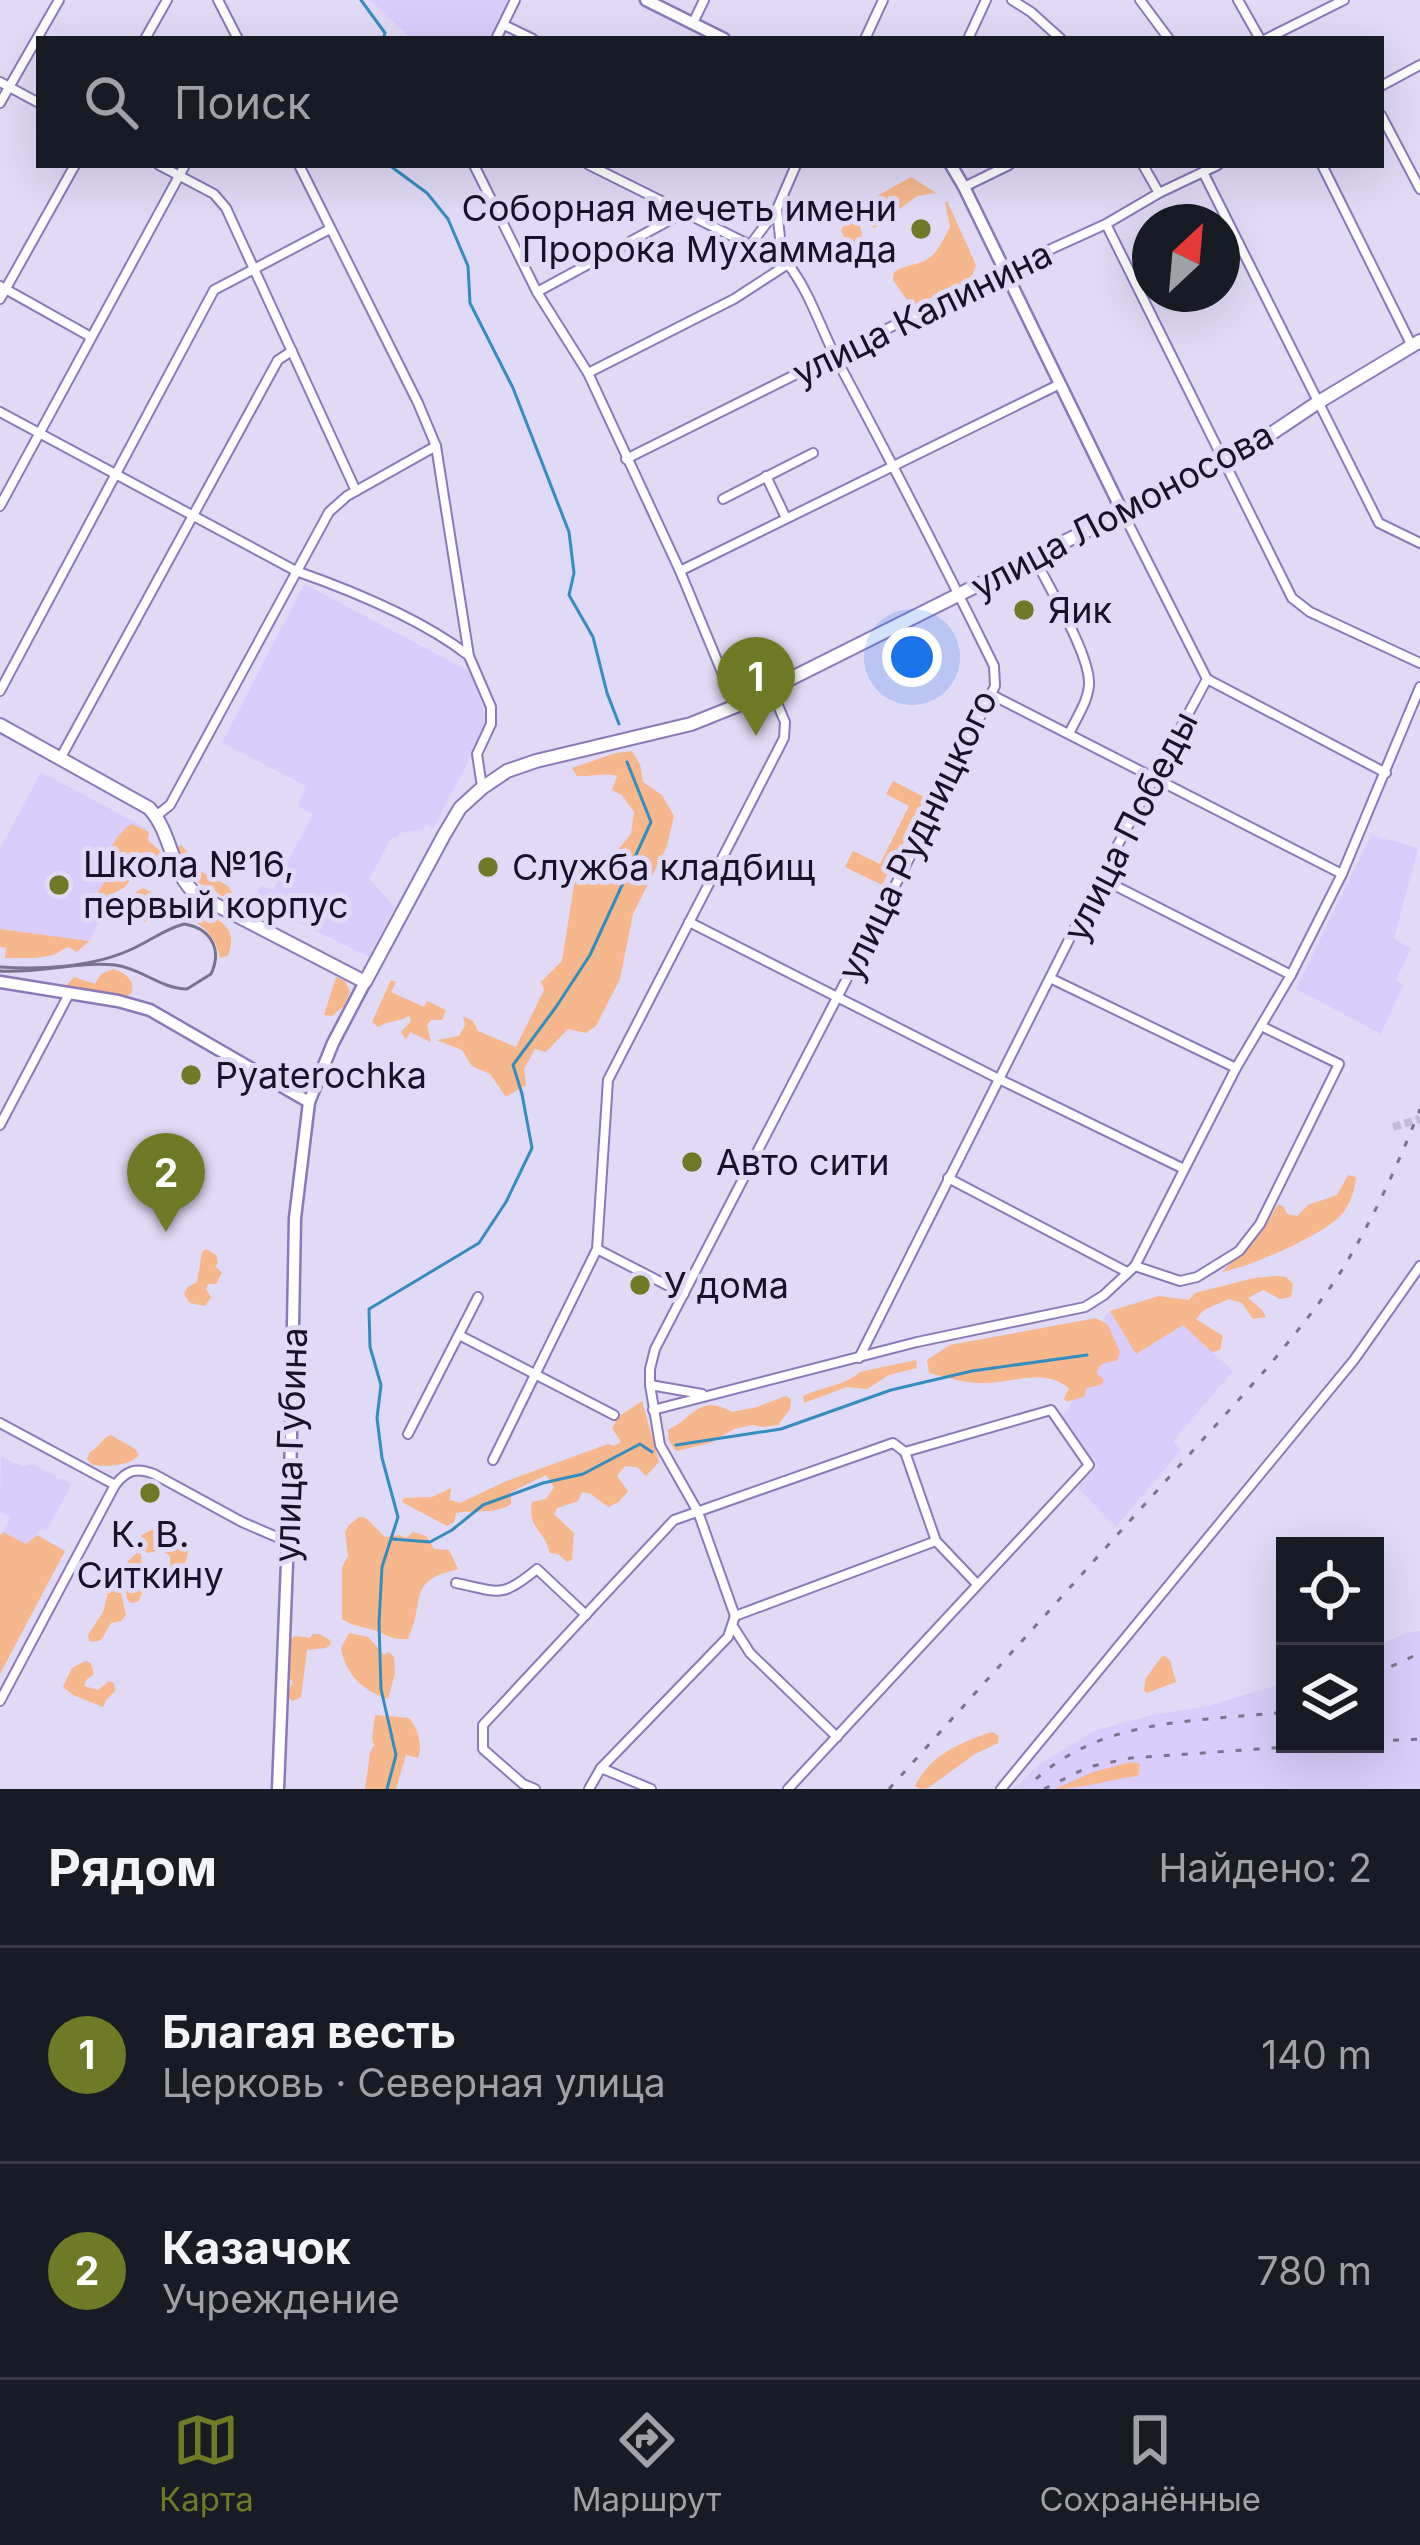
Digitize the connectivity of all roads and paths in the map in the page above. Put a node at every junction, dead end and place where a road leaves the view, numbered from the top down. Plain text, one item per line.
1 (59, 0) edge
2 (167, 0) edge
3 (218, 0) edge
4 (515, 0) edge
5 (646, 0) edge
6 (704, 0) edge
7 (883, 0) edge
8 (986, 0) edge
9 (1012, 0) edge
10 (1140, 0) edge
11 (1238, 0) edge
12 (1344, 0) edge
13 (1328, 3) edge
14 (693, 23) junction
15 (504, 25) junction
16 (148, 36) edge
17 (236, 36) edge
18 (498, 36) edge
19 (527, 36) edge
20 (718, 36) edge
21 (866, 36) edge
22 (969, 36) edge
23 (1058, 36) edge
24 (1167, 36) edge
25 (1261, 36) edge
26 (1268, 36) edge
27 (1420, 65) edge
28 (5, 84) edge
29 (1384, 84) edge
30 (36, 101) edge
31 (0, 103) edge
32 (1384, 121) edge
33 (73, 168) edge
34 (165, 168) edge
35 (183, 168) edge
36 (299, 168) edge
37 (475, 168) edge
38 (595, 168) edge
39 (953, 168) edge
40 (1003, 168) edge
41 (1145, 168) edge
42 (1212, 168) edge
43 (1324, 168) edge
44 (794, 169) edge
45 (1204, 172) junction
46 (179, 175) junction
47 (964, 187) junction
48 (1420, 190) edge
49 (1159, 194) junction
50 (777, 209) junction
51 (683, 213) junction
52 (1106, 224) junction
53 (329, 229) junction
54 (751, 244) junction
55 (788, 264) junction
56 (254, 267) junction
57 (1005, 270) junction
58 (3, 288) edge
59 (537, 292) junction
60 (0, 299) edge
61 (92, 337) junction
62 (1416, 344) edge
63 (292, 351) junction
64 (835, 356) junction
65 (588, 373) junction
66 (1060, 384) junction
67 (1317, 403) junction
68 (0, 412) edge
69 (40, 433) junction
70 (436, 446) junction
71 (813, 453) dead end
72 (626, 459) junction
73 (1225, 460) junction
74 (894, 466) junction
75 (117, 474) junction
76 (766, 476) junction
77 (356, 491) junction
78 (723, 499) dead end
79 (0, 506) edge
80 (1123, 513) junction
81 (193, 514) junction
82 (786, 519) junction
83 (1420, 543) edge
84 (1034, 557) junction
85 (296, 571) junction
86 (680, 571) junction
87 (959, 595) junction
88 (469, 656) junction
89 (1420, 662) edge
90 (1207, 679) junction
91 (1420, 687) edge
92 (771, 689) junction
93 (0, 691) edge
94 (992, 695) junction
95 (736, 706) junction
96 (0, 725) edge
97 (1069, 734) junction
98 (61, 758) junction
99 (1386, 773) junction
100 (1154, 778) junction
101 (482, 788) junction
102 (156, 816) junction
103 (1342, 874) junction
104 (1100, 878) junction
105 (689, 922) junction
106 (1291, 975) junction
107 (1052, 979) junction
108 (0, 982) edge
109 (365, 982) junction
110 (69, 994) junction
111 (839, 996) junction
112 (1261, 1026) junction
113 (1236, 1068) junction
114 (999, 1079) junction
115 (309, 1102) junction
116 (0, 1125) edge
117 (1184, 1169) junction
118 (948, 1178) junction
119 (597, 1249) junction
120 (1420, 1266) edge
121 (1131, 1269) junction
122 (684, 1294) junction
123 (478, 1297) dead end
124 (459, 1335) junction
125 (859, 1358) junction
126 (535, 1375) junction
127 (650, 1385) junction
128 (707, 1395) junction
129 (653, 1410) junction
130 (614, 1415) dead end
131 (0, 1423) edge
132 (408, 1434) dead end
133 (905, 1452) junction
134 (493, 1460) dead end
135 (116, 1485) junction
136 (698, 1511) junction
137 (286, 1540) junction
138 (936, 1540) junction
139 (456, 1582) dead end
140 (977, 1584) junction
141 (586, 1615) junction
142 (735, 1616) junction
143 (733, 1627) junction
144 (0, 1702) edge
145 (837, 1737) junction
146 (601, 1768) junction
147 (278, 1789) edge
148 (535, 1789) edge
149 (589, 1789) edge
150 (651, 1789) edge
151 (788, 1789) edge
152 (1001, 1789) edge

1 - 28 street
2 - 16 street
3 - 17 street
4 - 15 street
5 - 14 street
6 - 14 street
7 - 21 street
8 - 22 street
9 - 23 street
10 - 24 street
11 - 25 street
12 - 13 street
13 - 26 street
14 - 20 street
15 - 18 street
15 - 19 street
27 - 29 street
28 - 30 street
28 - 31 street
32 - 48 street
33 - 58 street
34 - 46 street
35 - 46 street
36 - 53 street
37 - 59 street
38 - 51 street
39 - 47 street, улица Победы
40 - 47 street
41 - 49 street
42 - 45 street, улица Калинина
43 - 62 street
44 - 50 street
45 - 49 street, улица Калинина
45 - 67 street
46 - 56 street
46 - 61 street
47 - 57 street, улица Победы
49 - 52 street, улица Калинина
50 - 54 street
50 - 55 street
51 - 54 street
51 - 59 street
52 - 57 street, улица Калинина
52 - 73 street
53 - 56 street
53 - 70 street
54 - 55 street
55 - 64 street, улица Рудницкого
55 - 65 street
56 - 63 street
56 - 75 street
57 - 64 street, улица Калинина
57 - 66 street, улица Победы
58 - 60 street
58 - 61 street
59 - 65 street
61 - 69 street
62 - 67 main road, улица Ломоносова
63 - 77 street
63 - 81 street
64 - 72 street, улица Калинина
64 - 74 street, улица Рудницкого
65 - 72 street
66 - 74 street
66 - 80 street, улица Победы
67 - 73 main road, улица Ломоносова
67 - 83 street
68 - 69 street
69 - 75 street
69 - 79 street
70 - 77 street
70 - 88 street
71 - 76 street
72 - 86 street
73 - 80 main road, улица Ломоносова
73 - 89 street
74 - 82 street
74 - 87 street, улица Рудницкого
75 - 81 street
75 - 93 street
76 - 78 street
76 - 82 street
77 - 85 street
80 - 84 main road, улица Ломоносова
80 - 90 street, улица Победы
81 - 85 street
81 - 98 street
82 - 86 street
84 - 87 main road, улица Ломоносова
84 - 97 street
85 - 88 street
85 - 102 street
86 - 95 street
87 - 92 main road, улица Ломоносова
87 - 94 street, улица Рудницкого
88 - 101 street
90 - 99 street
90 - 100 street, улица Победы
91 - 99 street
92 - 95 main road, улица Ломоносова
92 - 105 street
94 - 97 street
94 - 111 street, улица Рудницкого
95 - 101 main road, улица Ломоносова
96 - 98 main road
97 - 100 street
98 - 102 main road
99 - 103 street
100 - 103 street
100 - 104 street, улица Победы
101 - 109 main road, улица Ломоносова
102 - 109 main road
103 - 106 street
104 - 106 street
104 - 107 street, улица Победы
105 - 111 street
105 - 119 street
106 - 112 street
107 - 113 street
107 - 114 street, улица Победы
108 - 110 street
109 - 115 street, улица Ломоносова
110 - 115 street
110 - 116 street
111 - 114 street
111 - 122 street, улица Рудницкого
112 - 113 street
112 - 121 street
113 - 117 street
114 - 117 street
114 - 118 street, улица Победы
115 - 137 street, улица Губина
117 - 121 street
118 - 121 street
118 - 125 street, улица Победы
119 - 122 street
119 - 126 street
120 - 152 street
121 - 125 street
122 - 127 street, улица Рудницкого
123 - 124 street
124 - 126 street
124 - 132 street
125 - 128 street
126 - 130 street
126 - 134 street
127 - 128 street
127 - 129 street, улица Рудницкого
128 - 129 street
129 - 136 street, улица Рудницкого
131 - 135 street
133 - 136 street
133 - 138 street
133 - 140 street
135 - 137 street
135 - 144 street
136 - 141 street
136 - 142 street, улица Рудницкого
137 - 147 street, улица Губина
138 - 140 street
138 - 142 street
139 - 141 street
140 - 145 street
141 - 148 street
142 - 143 street
143 - 145 street
143 - 146 street
145 - 151 street
146 - 149 street
146 - 150 street

